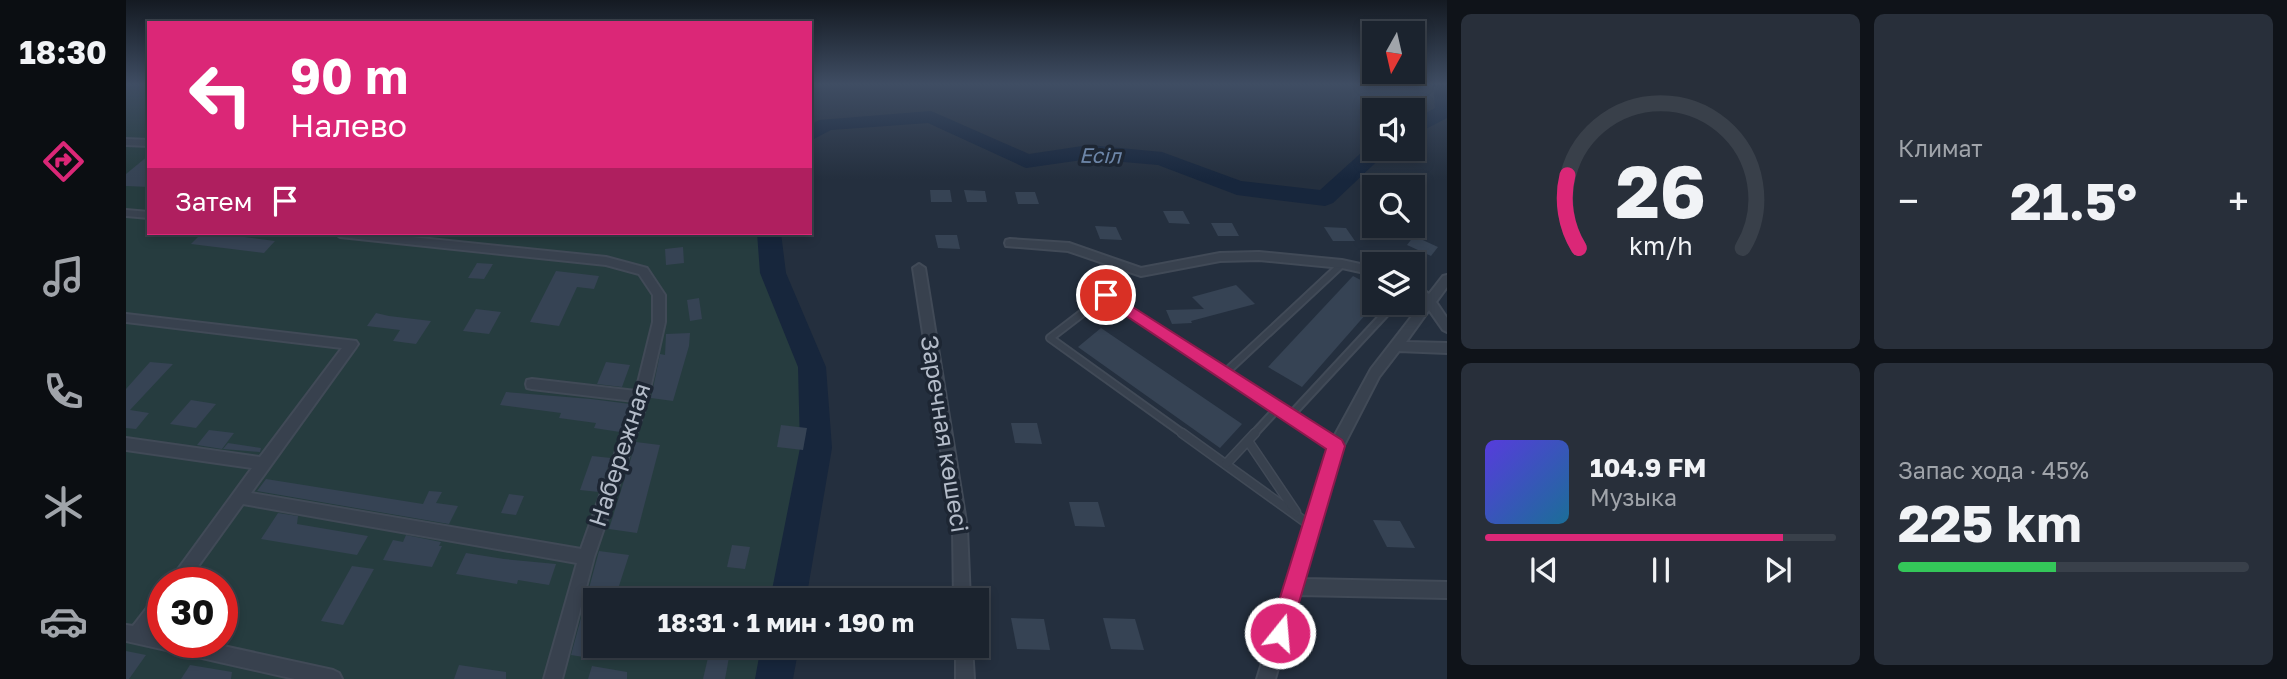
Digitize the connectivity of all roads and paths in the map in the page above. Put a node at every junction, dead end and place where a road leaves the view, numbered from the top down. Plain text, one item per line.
1 (126, 142) edge
2 (147, 142) edge
3 (126, 213) edge
4 (147, 215) edge
5 (359, 235) edge
6 (1010, 243) dead end
7 (1342, 264) junction
8 (919, 268) dead end
9 (1362, 268) edge
10 (1447, 279) edge
11 (1425, 298) edge
12 (1430, 302) junction
13 (1384, 315) edge
14 (126, 317) edge
15 (1447, 327) edge
16 (1398, 346) junction
17 (1447, 348) edge
18 (1225, 373) junction
19 (532, 384) dead end
20 (641, 397) junction
21 (1278, 408) junction
22 (1290, 416) junction
23 (1248, 442) junction
24 (126, 444) edge
25 (1336, 446) junction
26 (265, 464) junction
27 (1226, 464) junction
28 (239, 498) junction
29 (1298, 515) junction
30 (1312, 526) junction
31 (586, 557) junction
32 (188, 567) edge
33 (1294, 587) junction
34 (962, 588) edge
35 (1447, 590) edge
36 (147, 618) edge
37 (131, 634) edge
38 (238, 658) edge
39 (964, 658) edge
40 (333, 679) edge
41 (553, 679) edge
42 (965, 679) edge
43 (1266, 679) edge

1 - 2 street
3 - 4 street
5 - 20 street, Набережная
6 - 7 street
7 - 9 street
7 - 18 lane
8 - 34 street, Заречная көшесі
10 - 12 street
11 - 12 street
12 - 15 street
12 - 16 street
13 - 22 lane
14 - 26 street
16 - 17 street
16 - 25 street
18 - 21 lane
18 - 27 lane
19 - 20 street
20 - 31 street, Набережная
21 - 22 lane
21 - 23 lane
22 - 25 lane
23 - 27 lane
23 - 29 lane
24 - 26 street
25 - 30 street
26 - 28 street
27 - 29 lane
28 - 31 street
28 - 32 street
29 - 30 lane
30 - 33 street
31 - 41 street, Набережная
33 - 35 street
33 - 43 street
36 - 37 street
38 - 40 street
39 - 42 street

